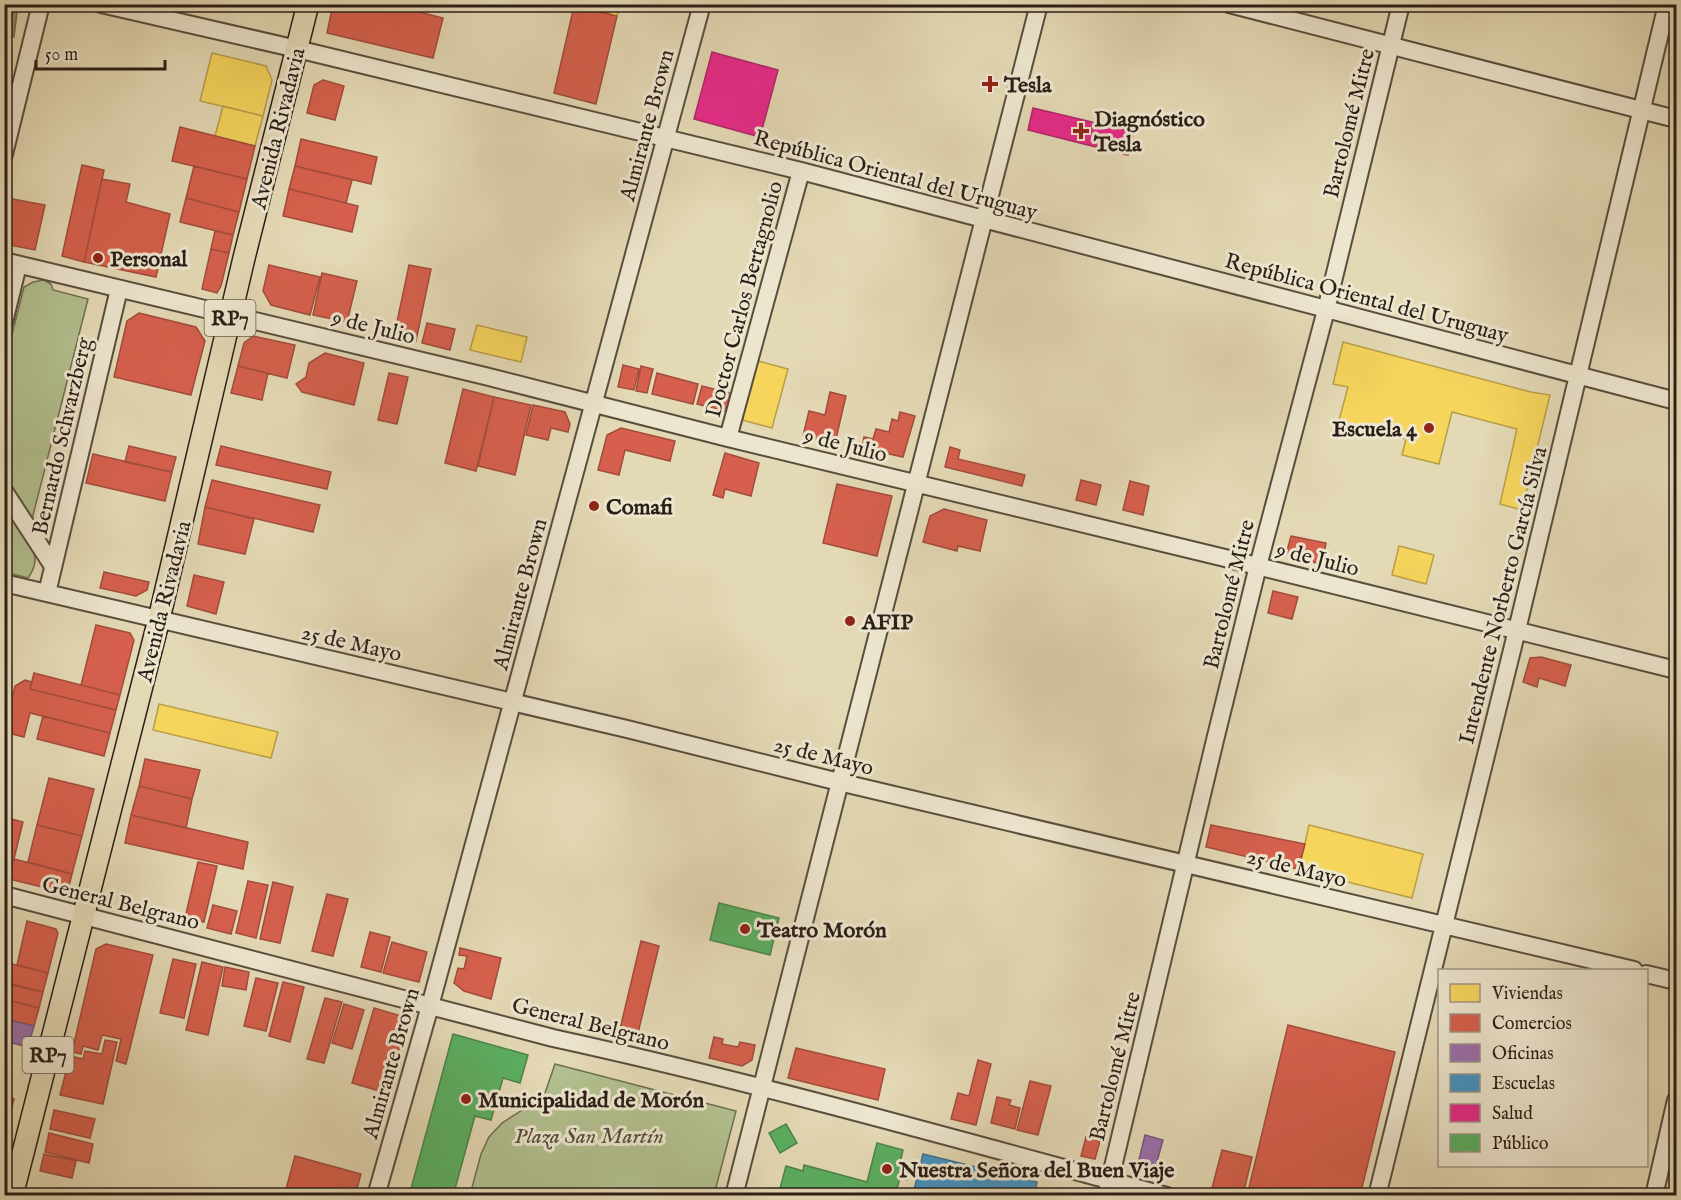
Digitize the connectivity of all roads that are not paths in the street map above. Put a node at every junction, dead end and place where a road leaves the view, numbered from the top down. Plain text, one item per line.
1 (41, 4) edge
2 (101, 4) edge
3 (308, 4) edge
4 (702, 4) edge
5 (1039, 4) edge
6 (1229, 4) edge
7 (1401, 4) edge
8 (1667, 4) edge
9 (1390, 46) junction
10 (297, 49) junction
11 (1642, 110) junction
12 (1677, 119) edge
13 (665, 138) junction
14 (4, 154) edge
15 (801, 171) junction
16 (984, 220) junction
17 (11, 263) edge
18 (119, 289) junction
19 (1326, 310) junction
20 (230, 314) junction
21 (4, 322) edge
22 (1578, 376) junction
23 (1677, 401) edge
24 (594, 403) junction
25 (728, 438) junction
26 (916, 484) junction
27 (4, 491) edge
28 (53, 566) junction
29 (1258, 566) junction
30 (4, 583) edge
31 (47, 592) junction
32 (159, 619) junction
33 (1517, 630) junction
34 (1677, 670) edge
35 (513, 703) junction
36 (838, 782) junction
37 (1186, 863) junction
38 (4, 895) edge
39 (84, 915) junction
40 (1444, 925) junction
41 (1630, 969) edge
42 (1648, 974) edge
43 (1677, 981) edge
44 (430, 1006) junction
45 (761, 1088) junction
46 (1677, 1100) edge
47 (1108, 1188) edge
48 (12, 1196) edge
49 (376, 1196) edge
50 (734, 1196) edge
51 (1167, 1196) edge
52 (1377, 1196) edge
53 (1654, 1196) edge

1 - 14 street
2 - 10 street, República Oriental del Uruguay
3 - 10 main road, Avenida Rivadavia / RP7
4 - 13 street, Almirante Brown
5 - 16 street
6 - 9 street
7 - 9 street, Bartolomé Mitre
8 - 11 street, Intendente Norberto García Silva
9 - 11 street
9 - 19 street, Bartolomé Mitre
10 - 13 street, República Oriental del Uruguay
10 - 20 main road, Avenida Rivadavia / RP7
11 - 12 street
11 - 22 street, Intendente Norberto García Silva
13 - 15 street, República Oriental del Uruguay
13 - 24 street, Almirante Brown
15 - 16 street, República Oriental del Uruguay
15 - 25 street, Doctor Carlos Bertagnolio
16 - 19 street, República Oriental del Uruguay
16 - 26 street
17 - 18 street, 9 de Julio
17 - 21 street
18 - 20 street, 9 de Julio
18 - 28 street, Bernardo Schvarzberg
19 - 22 street, República Oriental del Uruguay
19 - 29 street, Bartolomé Mitre
20 - 24 street, 9 de Julio
20 - 32 main road, Avenida Rivadavia / RP7
22 - 23 street, República Oriental del Uruguay
22 - 33 street, Intendente Norberto García Silva
24 - 25 street, 9 de Julio
24 - 35 street, Almirante Brown
25 - 26 street, 9 de Julio
26 - 29 street, 9 de Julio
26 - 36 street
27 - 28 street
28 - 31 street, Bernardo Schvarzberg
29 - 33 street, 9 de Julio
29 - 37 street, Bartolomé Mitre
30 - 31 street, 25 de Mayo
31 - 32 street, 25 de Mayo
32 - 35 street, 25 de Mayo
32 - 39 main road, Avenida Rivadavia / RP7
33 - 34 street, 9 de Julio
33 - 40 street, Intendente Norberto García Silva
35 - 36 street, 25 de Mayo
35 - 44 street, Almirante Brown
36 - 37 street, 25 de Mayo
36 - 45 street
37 - 40 street, 25 de Mayo
37 - 47 street, Bartolomé Mitre
38 - 39 street, General Belgrano
39 - 44 street, General Belgrano
39 - 48 main road, Avenida Rivadavia / RP7
40 - 41 street, 25 de Mayo
40 - 52 street, Intendente Norberto García Silva
42 - 43 street
44 - 45 street, General Belgrano
44 - 49 street, Almirante Brown
45 - 47 street, General Belgrano
45 - 50 street
46 - 53 street
47 - 51 street, General Belgrano

